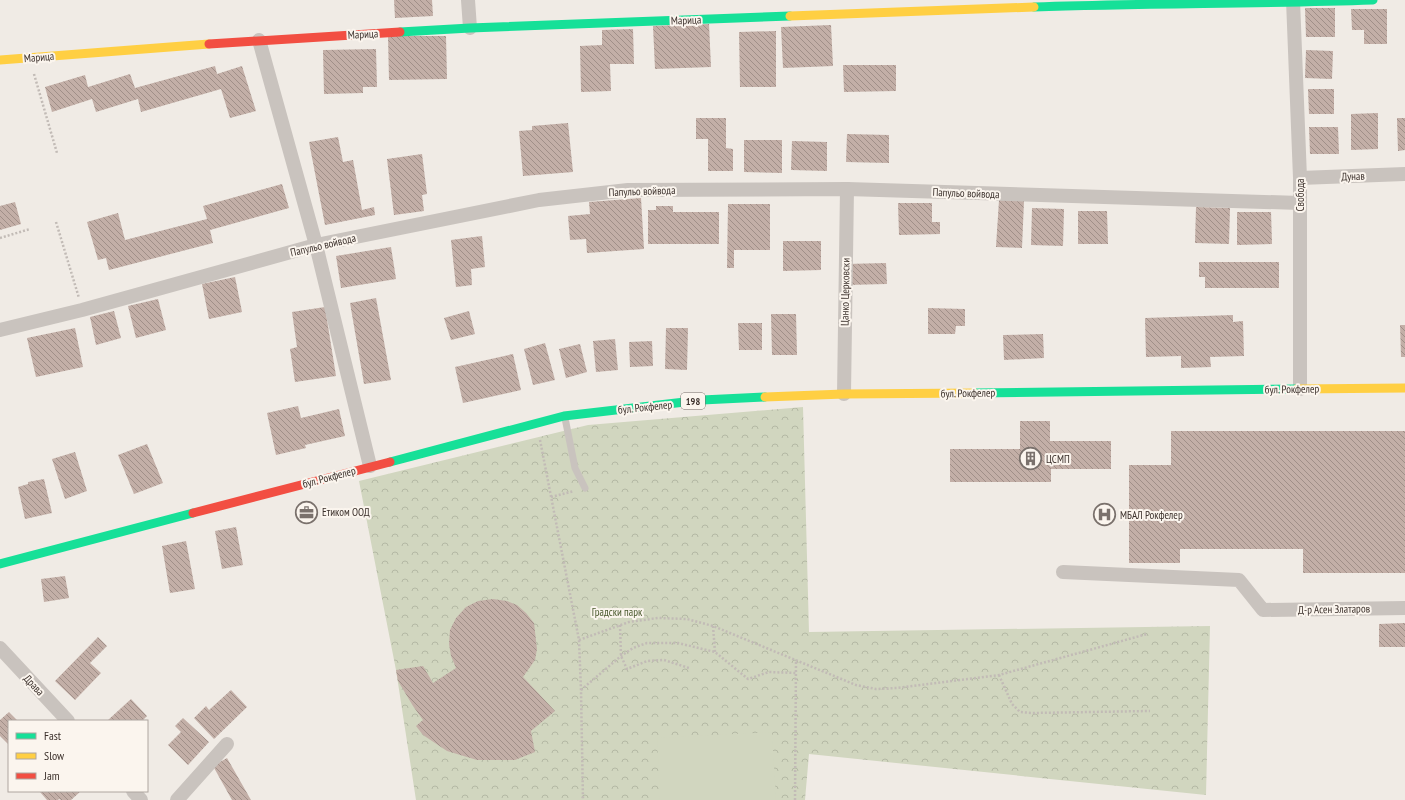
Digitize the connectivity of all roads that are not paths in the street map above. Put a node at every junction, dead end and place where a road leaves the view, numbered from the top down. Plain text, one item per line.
1 (468, 0) edge
2 (1373, 0) edge
3 (1293, 1) edge
4 (1089, 2) edge
5 (470, 28) junction
6 (259, 40) junction
7 (0, 60) edge
8 (1405, 174) edge
9 (1300, 178) junction
10 (847, 189) junction
11 (1300, 203) junction
12 (316, 245) junction
13 (0, 330) edge
14 (1405, 388) edge
15 (1300, 389) junction
16 (844, 394) junction
17 (564, 416) junction
18 (370, 466) junction
19 (585, 488) road end
20 (0, 564) edge
21 (1063, 572) dead end
22 (1405, 608) edge
23 (0, 648) edge
24 (67, 720) edge
25 (227, 744) dead end
26 (134, 792) edge
27 (141, 800) edge
28 (176, 800) edge

1 - 5 street
2 - 3 main road, Марица
3 - 4 main road, Марица
3 - 9 street, Свобода
4 - 5 main road, Марица
5 - 6 main road, Марица
6 - 7 main road, Марица
6 - 12 street
8 - 9 street, Дунав
9 - 11 street, Свобода
10 - 11 street, Папульо войвода
10 - 12 street, Папульо войвода
10 - 16 street, Цанко Церковски
11 - 15 street, Свобода
12 - 13 street, Папульо войвода
12 - 18 street
14 - 15 main road, бул. Рокфелер / 198
15 - 16 main road, бул. Рокфелер / 198
16 - 17 main road, бул. Рокфелер / 198
17 - 18 main road, бул. Рокфелер / 198
17 - 19 lane
18 - 20 main road, бул. Рокфелер / 198
21 - 22 street, Д-р Асен Златаров
23 - 24 street, Драва
25 - 28 street
26 - 27 street

